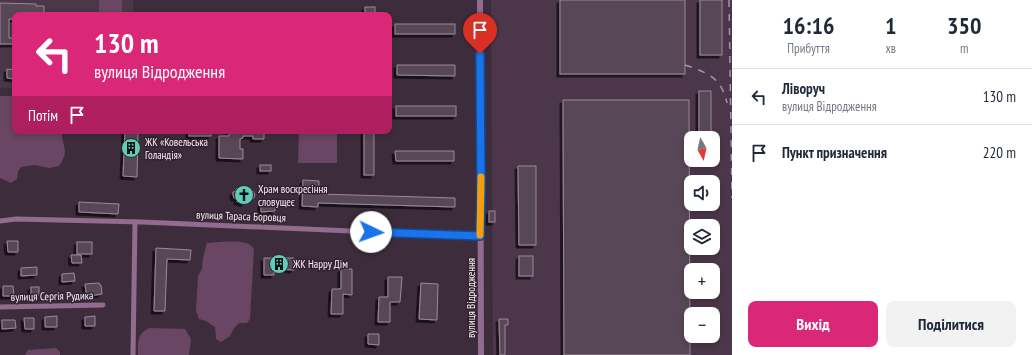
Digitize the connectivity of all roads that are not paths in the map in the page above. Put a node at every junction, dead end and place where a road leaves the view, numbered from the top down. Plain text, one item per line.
1 (480, 0) edge
2 (0, 220) edge
3 (135, 222) junction
4 (480, 236) junction
5 (104, 305) dead end
6 (0, 307) edge
7 (133, 355) edge
8 (481, 355) edge

1 - 4 street, вулиця Відродження
2 - 3 street, вулиця Тараса Боровця
3 - 4 street, вулиця Тараса Боровця
3 - 7 street
4 - 8 street, вулиця Відродження
5 - 6 street, вулиця Сергія Рудика

